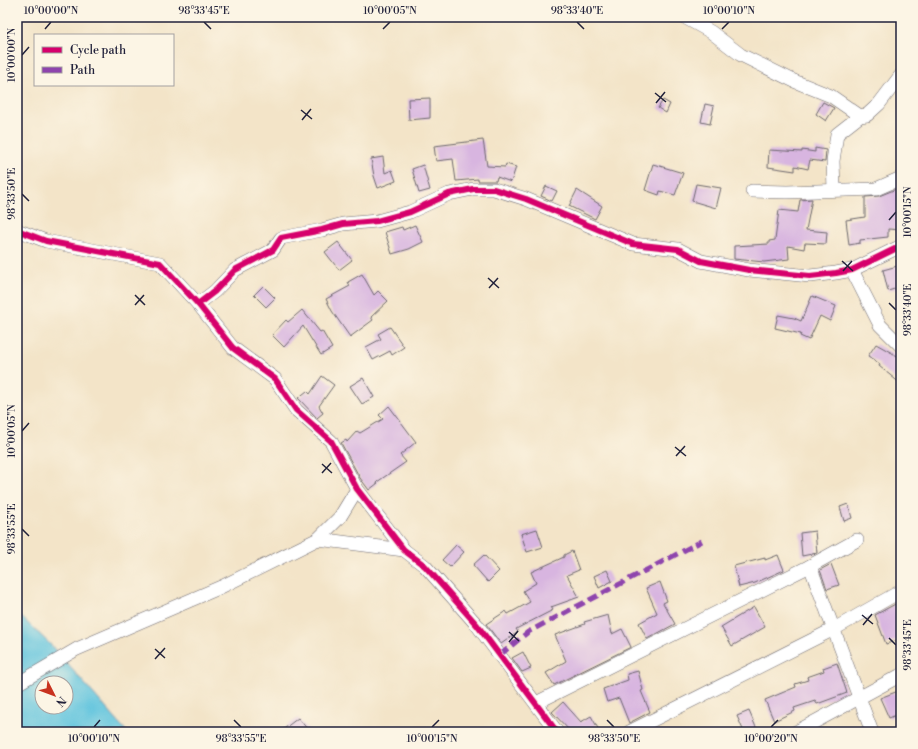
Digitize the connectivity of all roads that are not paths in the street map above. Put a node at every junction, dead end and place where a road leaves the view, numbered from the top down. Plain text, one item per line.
1 (684, 17) edge
2 (901, 75) edge
3 (860, 116) junction
4 (901, 178) edge
5 (834, 190) junction
6 (752, 191) dead end
7 (17, 230) edge
8 (901, 246) edge
9 (852, 270) junction
10 (198, 304) junction
11 (901, 346) edge
12 (358, 489) junction
13 (318, 539) junction
14 (857, 540) dead end
15 (404, 550) junction
16 (810, 566) junction
17 (901, 591) edge
18 (834, 629) junction
19 (901, 675) edge
20 (17, 684) edge
21 (859, 698) junction
22 (536, 703) junction
23 (557, 732) edge
24 (629, 732) edge
25 (796, 732) edge
26 (872, 732) edge

1 - 3 street
2 - 3 street
3 - 5 street
4 - 5 street
5 - 6 street
7 - 10 street
8 - 9 street
9 - 10 street
9 - 11 street
10 - 12 street
12 - 13 street
12 - 15 street
13 - 15 street
13 - 20 street
14 - 16 street
15 - 22 street
16 - 18 street
16 - 22 street
17 - 18 street
18 - 21 street
18 - 24 street
19 - 21 street
21 - 25 street
21 - 26 street
22 - 23 street

